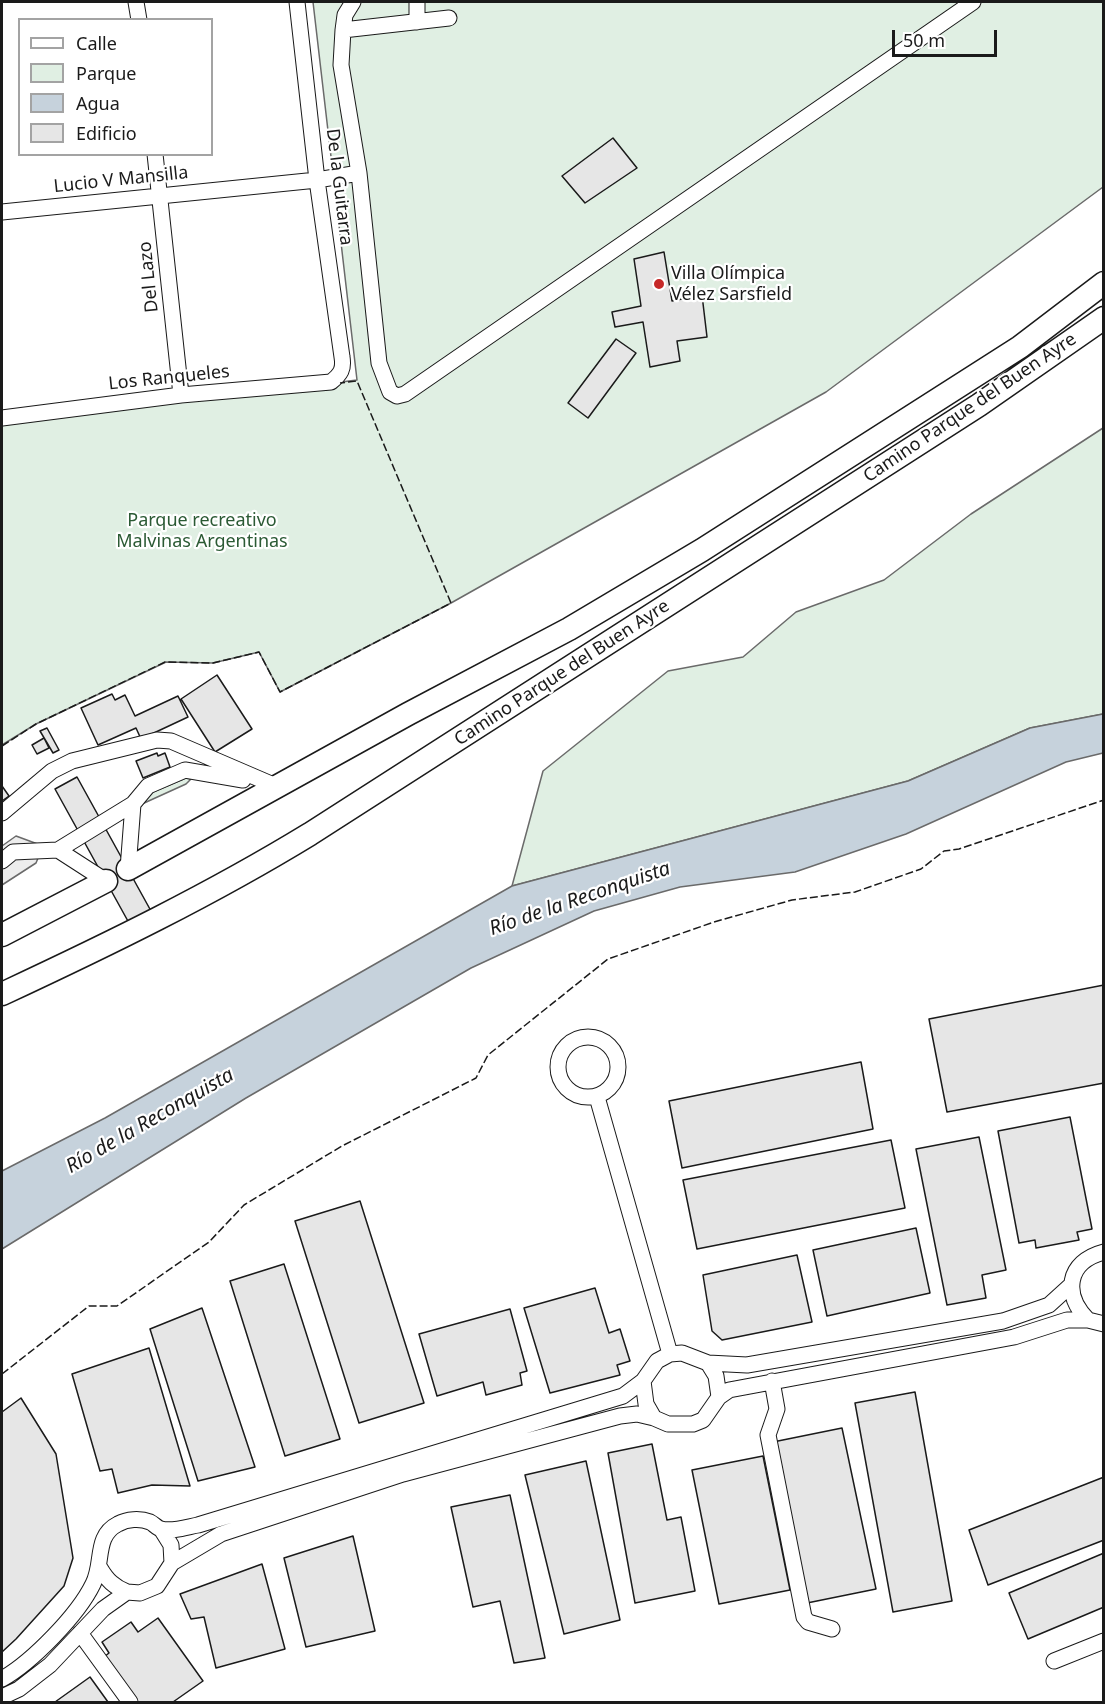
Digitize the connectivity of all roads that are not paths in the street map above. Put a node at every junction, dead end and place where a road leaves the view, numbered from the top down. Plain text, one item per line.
1 (136, 2) edge
2 (297, 2) edge
3 (353, 2) edge
4 (417, 2) edge
5 (974, 2) edge
6 (138, 18) edge
7 (449, 18) dead end
8 (417, 22) junction
9 (343, 30) junction
10 (155, 156) edge
11 (359, 173) junction
12 (317, 180) junction
13 (160, 195) junction
14 (2, 212) edge
15 (1104, 283) edge
16 (1104, 318) edge
17 (339, 376) joint
18 (182, 395) junction
19 (2, 418) edge
20 (278, 786) junction
21 (132, 804) junction
22 (2, 813) edge
23 (58, 850) junction
24 (2, 861) edge
25 (129, 869) joint
26 (106, 881) joint
27 (2, 935) edge
28 (2, 994) edge
29 (597, 1097) junction
30 (1104, 1252) edge
31 (1071, 1285) junction
32 (1088, 1320) junction
33 (1104, 1324) edge
34 (670, 1354) junction
35 (708, 1363) junction
36 (643, 1381) junction
37 (772, 1381) junction
38 (719, 1397) junction
39 (654, 1418) junction
40 (161, 1529) junction
41 (172, 1563) junction
42 (100, 1568) junction
43 (127, 1592) junction
44 (832, 1629) dead end
45 (80, 1633) junction
46 (1104, 1641) edge
47 (1054, 1661) dead end
48 (2, 1679) edge
49 (2, 1697) edge
50 (130, 1702) edge

1 - 6 street
2 - 12 street, De la Guitarra
3 - 9 street
4 - 8 street
5 - 11 street
7 - 8 street
8 - 9 street
9 - 11 street
10 - 13 street, Del Lazo
11 - 12 street, Lucio V Mansilla
12 - 13 street, Lucio V Mansilla
12 - 17 street, De la Guitarra
13 - 14 street, Lucio V Mansilla
13 - 18 street, Del Lazo
15 - 20 highway, Camino Parque del Buen Ayre
16 - 28 highway, Camino Parque del Buen Ayre
17 - 18 street, Los Ranqueles
18 - 19 street, Los Ranqueles
20 - 21 street
20 - 22 street
20 - 25 highway, Camino Parque del Buen Ayre
21 - 23 street
21 - 25 street
23 - 24 street
23 - 26 street
26 - 27 highway
29 - 29 street
29 - 34 street
30 - 31 street
31 - 32 street
31 - 35 street
32 - 33 street
32 - 37 street
34 - 35 street
34 - 36 street
35 - 38 street
36 - 39 street
36 - 40 street
37 - 38 street
37 - 44 street
38 - 39 street
39 - 41 street
40 - 41 street
40 - 42 street
41 - 43 street
42 - 43 street
42 - 48 street
43 - 45 street
45 - 49 street
45 - 50 street
46 - 47 street

